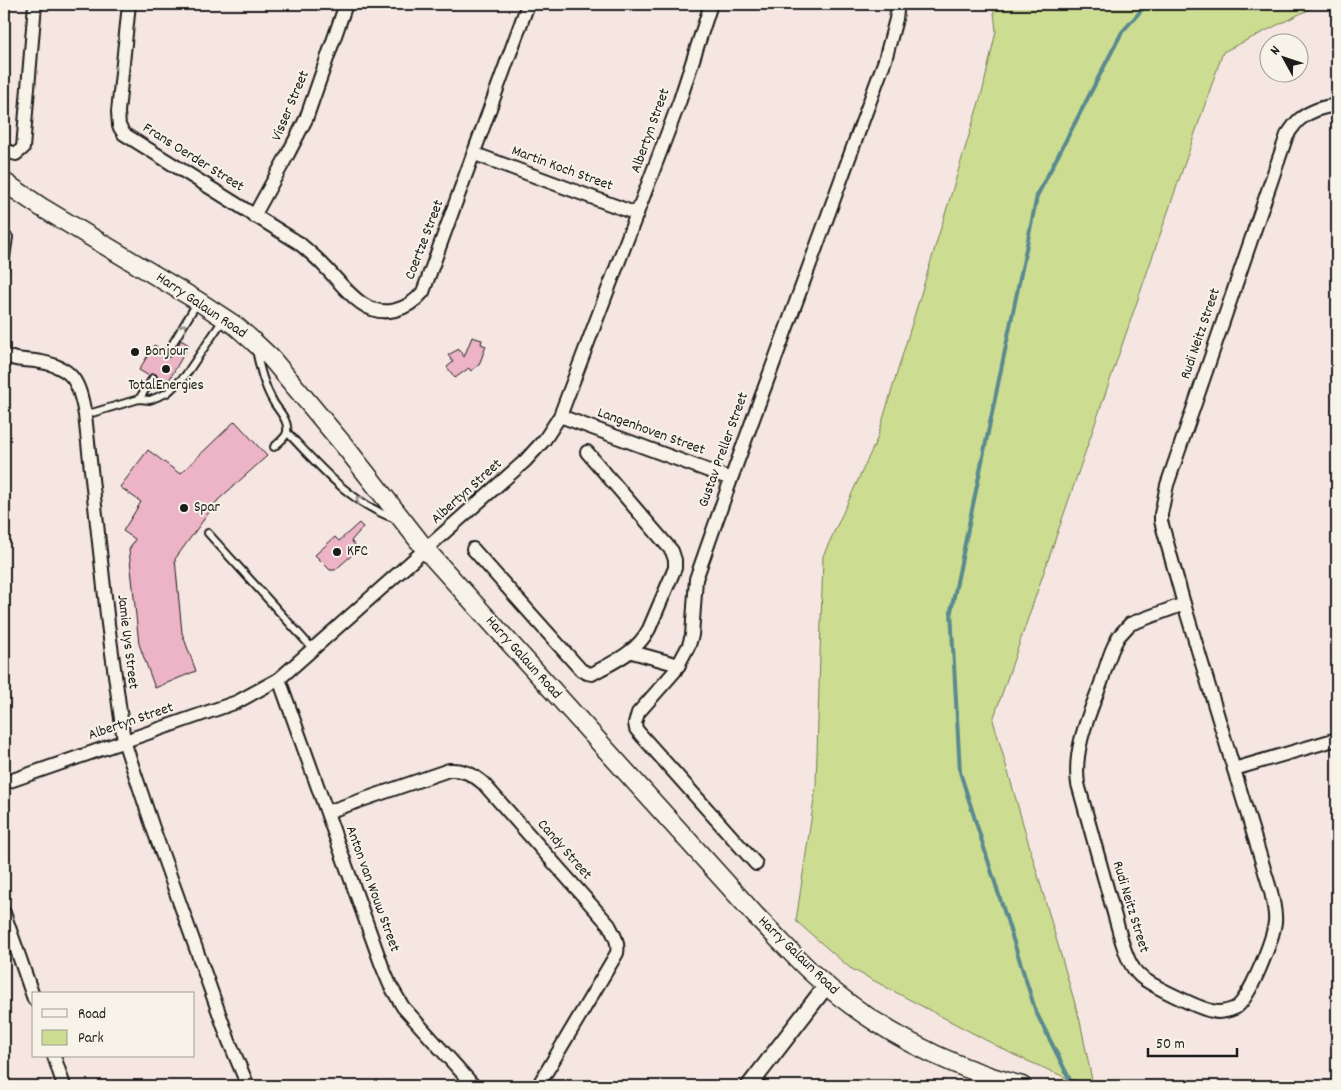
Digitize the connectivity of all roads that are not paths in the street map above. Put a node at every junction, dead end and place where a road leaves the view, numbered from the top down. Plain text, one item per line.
1 (35, 4) edge
2 (129, 4) edge
3 (346, 4) edge
4 (528, 4) edge
5 (711, 4) edge
6 (898, 4) edge
7 (1337, 106) edge
8 (4, 150) edge
9 (475, 154) junction
10 (4, 182) edge
11 (4, 191) edge
12 (41, 207) junction
13 (637, 214) junction
14 (254, 216) junction
15 (9, 237) dead end
16 (4, 272) edge
17 (198, 301) junction
18 (224, 318) junction
19 (254, 342) junction
20 (168, 353) dead end
21 (4, 355) edge
22 (153, 378) dead end
23 (139, 399) junction
24 (85, 416) junction
25 (560, 416) junction
26 (287, 432) junction
27 (274, 446) dead end
28 (587, 452) dead end
29 (731, 479) junction
30 (402, 521) junction
31 (208, 533) dead end
32 (473, 549) dead end
33 (426, 550) junction
34 (1184, 604) junction
35 (312, 648) junction
36 (632, 652) junction
37 (679, 665) junction
38 (279, 679) junction
39 (1337, 739) edge
40 (124, 742) junction
41 (1234, 769) junction
42 (4, 783) edge
43 (327, 812) junction
44 (756, 864) dead end
45 (4, 913) edge
46 (826, 986) junction
47 (32, 993) edge
48 (55, 1058) edge
49 (64, 1086) edge
50 (248, 1086) edge
51 (474, 1086) edge
52 (538, 1086) edge
53 (749, 1086) edge
54 (1022, 1086) edge

1 - 8 street
2 - 14 street, Frans Oerder Street
3 - 14 street, Visser Street
4 - 9 street, Coertze Street
5 - 13 street, Albertyn Street
6 - 29 street, Gustav Preller Street
7 - 34 street, Rudi Neitz Street
9 - 13 street, Martin Koch Street
9 - 14 street, Coertze Street
10 - 12 main road, Harry Galaun Road
11 - 12 main road, Harry Galaun Road
12 - 17 main road, Harry Galaun Road
13 - 25 street, Albertyn Street
15 - 16 lane
17 - 18 main road, Harry Galaun Road
20 -> 17 lane
18 - 19 main road, Harry Galaun Road
18 - 23 lane
19 - 26 lane
19 - 30 main road, Harry Galaun Road
21 - 24 street, Jamie Uys Street
22 - 23 lane
23 - 24 lane
24 - 40 street, Jamie Uys Street
25 - 29 street, Langenhoven Street
25 - 33 street, Albertyn Street
26 - 27 lane
30 -> 26 lane
28 - 36 street
29 - 37 street, Gustav Preller Street
30 - 33 main road, Harry Galaun Road
31 - 35 lane
32 - 36 street
33 - 35 street, Albertyn Street
33 - 46 main road, Harry Galaun Road
34 - 41 street, Rudi Neitz Street
34 - 41 street, Rudi Neitz Street
35 - 38 street, Albertyn Street
36 - 37 street
37 - 44 street, Gustav Preller Street
38 - 40 street, Albertyn Street
38 - 43 street, Anton van Wouw Street
39 - 41 street
40 - 42 street, Albertyn Street
40 - 50 street, Jamie Uys Street
43 - 51 street, Anton van Wouw Street
43 - 52 street, Candy Street
45 - 47 street
46 - 53 street
46 - 54 main road, Harry Galaun Road
48 - 49 street

